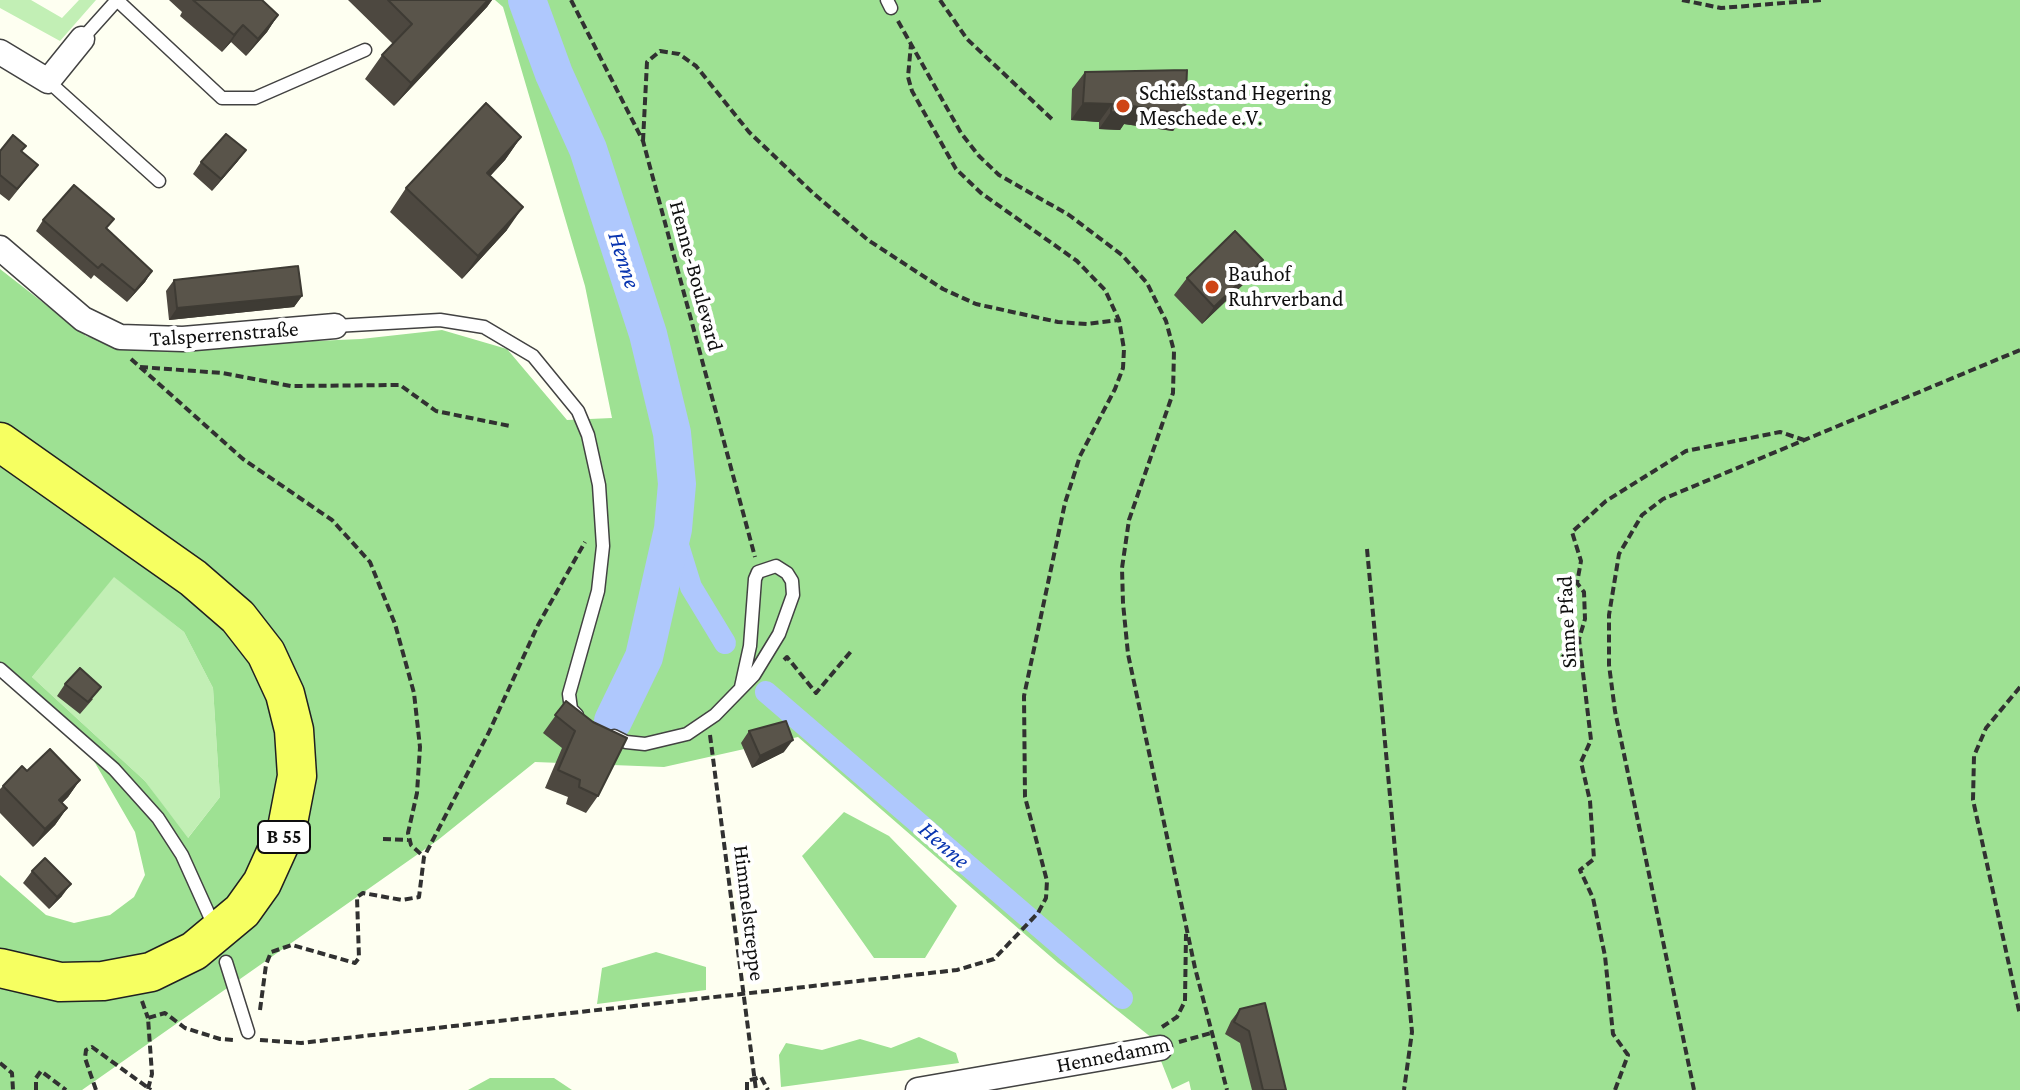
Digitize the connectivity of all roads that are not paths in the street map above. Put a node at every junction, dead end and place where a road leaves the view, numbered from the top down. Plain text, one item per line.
1 (117, 0) edge
2 (82, 39) joint
3 (365, 50) dead end
4 (0, 52) edge
5 (48, 81) junction
6 (159, 181) dead end
7 (0, 248) edge
8 (335, 326) joint
9 (0, 442) edge
10 (0, 669) edge
11 (741, 687) junction
12 (584, 720) edge
13 (598, 728) edge
14 (210, 917) dead end
15 (226, 962) dead end
16 (0, 968) edge
17 (248, 1032) road end
18 (1158, 1039) road end
19 (918, 1090) edge

1 - 2 lane
1 - 3 lane
2 - 5 street
4 - 5 street
5 - 6 lane
7 - 8 street, Talsperrenstraße
8 - 12 lane
9 - 16 main road, B 55
10 - 14 lane
11 - 11 lane
11 - 13 lane
15 - 17 lane
18 - 19 street, Hennedamm

